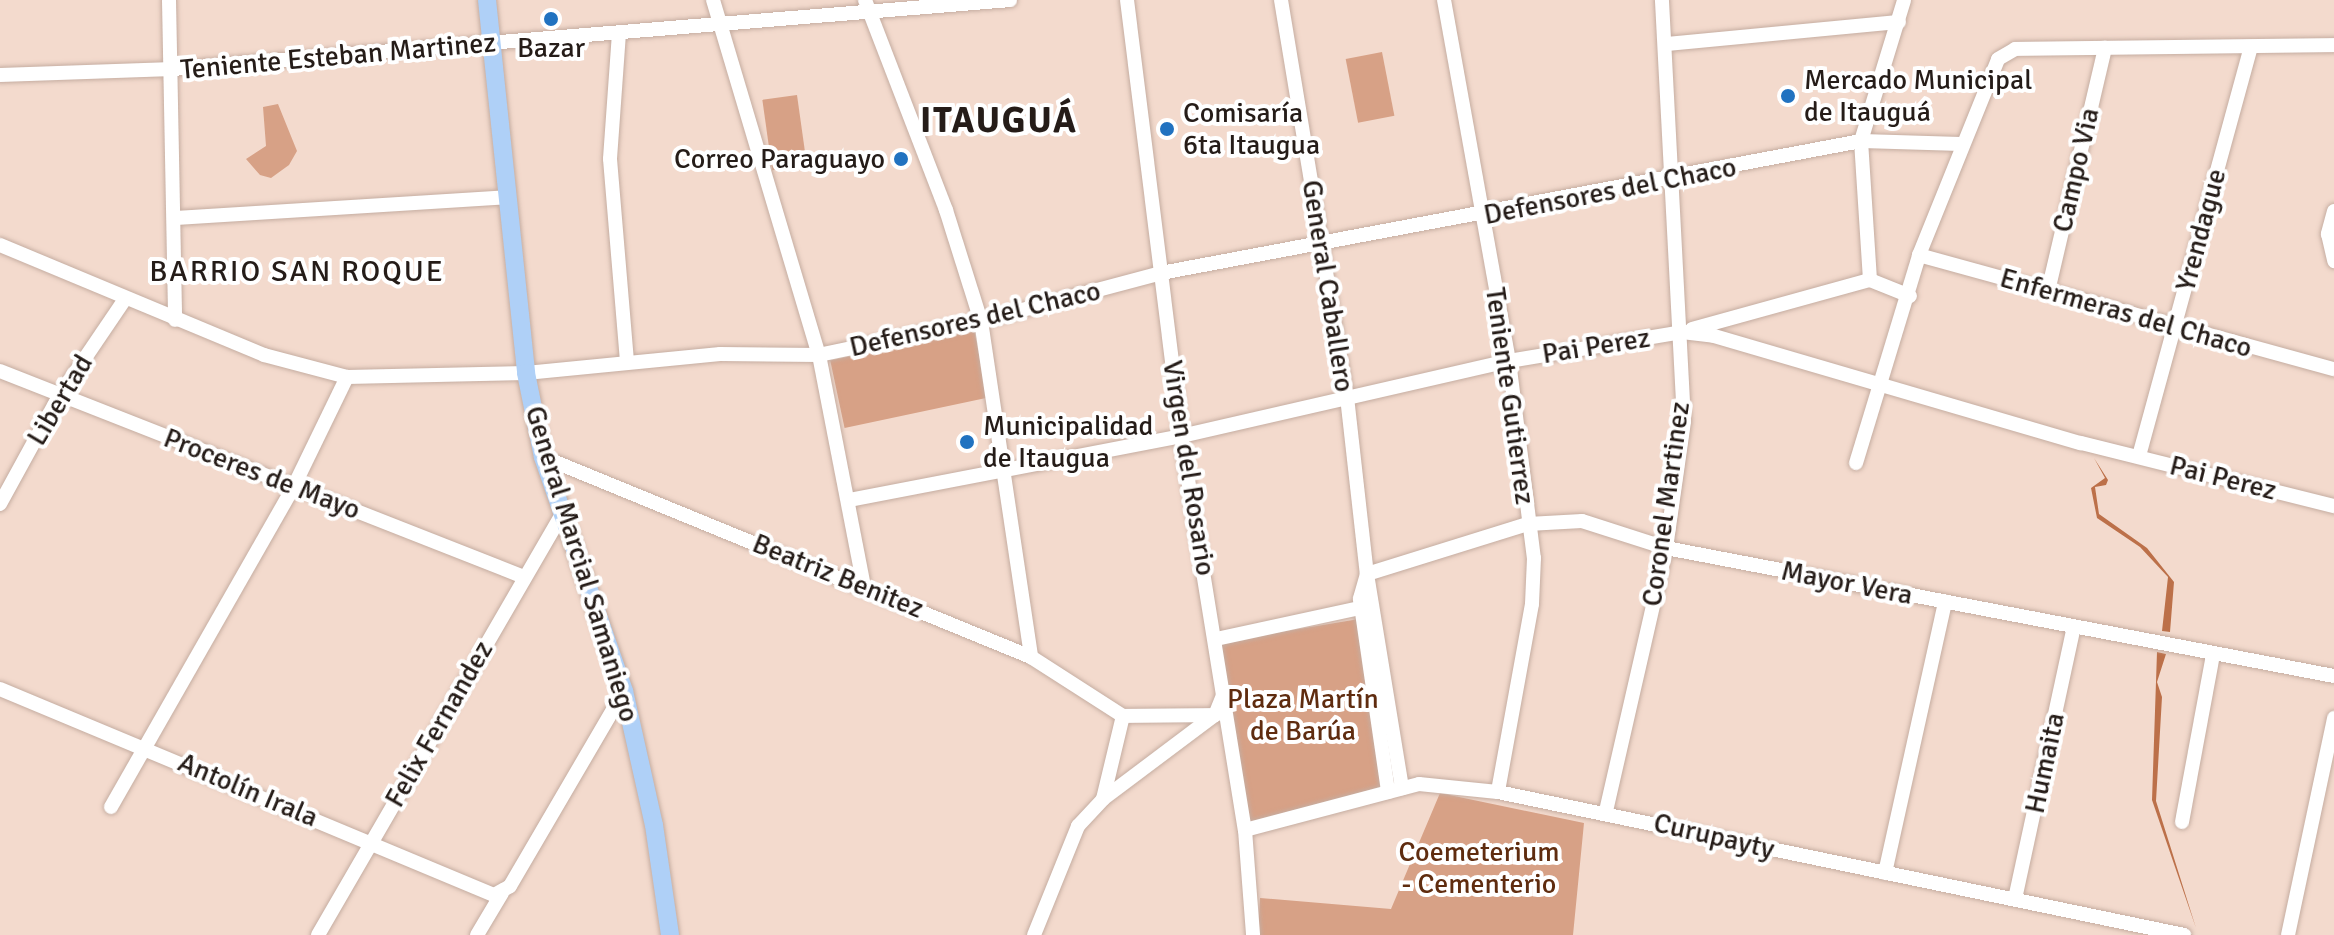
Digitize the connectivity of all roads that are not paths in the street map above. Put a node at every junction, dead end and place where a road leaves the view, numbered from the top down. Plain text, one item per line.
1 (169, 0) edge
2 (487, 0) edge
3 (713, 0) edge
4 (1010, 0) edge
5 (1127, 0) edge
6 (1281, 0) edge
7 (1444, 0) edge
8 (1662, 0) edge
9 (1904, 0) edge
10 (866, 6) edge
11 (1899, 22) junction
12 (717, 23) junction
13 (619, 33) junction
14 (490, 43) junction
15 (1666, 44) junction
16 (2334, 45) edge
17 (2105, 48) junction
18 (2250, 49) junction
19 (173, 69) junction
20 (0, 75) edge
21 (1861, 141) junction
22 (1962, 144) junction
23 (1671, 180) junction
24 (507, 197) junction
25 (2334, 211) edge
26 (1483, 215) junction
27 (175, 218) junction
28 (1322, 244) junction
29 (0, 245) edge
30 (1919, 255) junction
31 (2334, 261) edge
32 (1161, 273) junction
33 (1870, 280) junction
34 (2048, 291) junction
35 (1910, 296) junction
36 (125, 299) junction
37 (175, 320) junction
38 (981, 321) junction
39 (2175, 328) junction
40 (1682, 332) junction
41 (819, 355) junction
42 (1509, 361) junction
43 (627, 362) junction
44 (2334, 369) edge
45 (0, 371) edge
46 (526, 373) junction
47 (347, 377) junction
48 (1883, 385) junction
49 (1347, 397) junction
50 (58, 398) junction
51 (1181, 436) junction
52 (2139, 456) junction
53 (543, 457) junction
54 (1856, 463) dead end
55 (1003, 469) junction
56 (295, 484) junction
57 (849, 500) junction
58 (0, 504) edge
59 (2334, 506) edge
60 (561, 515) junction
61 (1528, 524) junction
62 (1666, 548) junction
63 (1367, 574) junction
64 (524, 577) junction
65 (864, 586) junction
66 (1368, 602) junction
67 (1945, 602) junction
68 (2074, 627) junction
69 (1215, 635) junction
70 (2213, 654) junction
71 (1031, 657) junction
72 (2334, 676) edge
73 (0, 689) edge
74 (624, 691) junction
75 (1224, 693) junction
76 (1215, 715) junction
77 (1123, 716) junction
78 (2334, 718) edge
79 (144, 746) junction
80 (1395, 790) junction
81 (1498, 792) junction
82 (1103, 799) junction
83 (111, 807) dead end
84 (1606, 811) junction
85 (2182, 822) dead end
86 (1245, 830) junction
87 (371, 841) junction
88 (1885, 873) junction
89 (498, 894) junction
90 (2015, 899) junction
91 (318, 935) edge
92 (477, 935) edge
93 (670, 935) edge
94 (1034, 935) edge
95 (1253, 935) edge
96 (2183, 935) edge
97 (2288, 935) edge

1 - 19 street
2 - 14 main road, General Marcial Samaniego
3 - 12 street
4 - 10 street, Teniente Esteban Martinez
5 - 32 street, Virgen del Rosario
6 - 28 street, General Caballero
7 - 26 street, Teniente Gutierrez
8 - 15 street, Coronel Martinez
9 - 11 street
10 - 12 street, Teniente Esteban Martinez
10 - 38 street
11 - 15 street
11 - 21 street
12 - 13 street, Teniente Esteban Martinez
12 - 41 street
13 - 14 street, Teniente Esteban Martinez
13 - 43 street
14 - 19 street, Teniente Esteban Martinez
14 - 24 main road, General Marcial Samaniego
15 - 23 street, Coronel Martinez
16 - 18 street
17 - 18 street
17 - 22 street
17 - 34 street, Campo Via
18 - 39 street, Yrendague
19 - 20 street, Teniente Esteban Martinez
19 - 27 street
21 - 22 street, Defensores del Chaco
21 - 23 street, Defensores del Chaco
21 - 33 street
22 - 30 street
23 - 26 street, Defensores del Chaco
23 - 40 street, Coronel Martinez
24 - 27 street
24 - 46 main road, General Marcial Samaniego
25 - 31 street
26 - 28 street, Defensores del Chaco
26 - 42 street, Teniente Gutierrez
27 - 37 street
28 - 32 street, Defensores del Chaco
28 - 49 street, General Caballero
29 - 36 street, Defensores del Chaco
30 - 34 street, Enfermeras del Chaco
30 - 35 street
32 - 38 street, Defensores del Chaco
32 - 51 street, Virgen del Rosario
33 - 35 street
33 - 40 street
34 - 39 street, Enfermeras del Chaco
35 - 48 street
36 - 37 street, Defensores del Chaco
36 - 50 street, Libertad
37 - 47 street, Defensores del Chaco
38 - 41 street, Defensores del Chaco
38 - 55 street
39 - 44 street, Enfermeras del Chaco
39 - 52 street, Yrendague
40 - 42 street, Pai Perez
40 - 48 street, Pai Perez
40 - 62 street, Coronel Martinez
41 - 43 street, Defensores del Chaco
41 - 57 street
42 - 49 street, Pai Perez
42 - 61 street, Teniente Gutierrez
43 - 46 street, Defensores del Chaco
45 - 50 street, Proceres de Mayo
46 - 47 street, Defensores del Chaco
46 - 53 main road, General Marcial Samaniego
47 - 56 street
48 - 52 street, Pai Perez
48 - 54 street
49 - 51 street, Pai Perez
49 - 63 street, General Caballero
50 - 56 street, Proceres de Mayo
50 - 58 street, Libertad
51 - 55 street, Pai Perez
51 - 69 street, Virgen del Rosario
52 - 59 street, Pai Perez
53 - 60 main road, General Marcial Samaniego
53 - 65 street, Beatriz Benitez
55 - 57 street, Pai Perez
55 - 71 street
56 - 64 street, Proceres de Mayo
56 - 79 street
57 - 65 street
60 - 64 street, Felix Fernandez
60 - 74 main road, General Marcial Samaniego
61 - 62 street, Mayor Vera
61 - 63 street, Mayor Vera
61 - 81 street, Teniente Gutierrez
62 - 67 street, Mayor Vera
62 - 84 street, Coronel Martinez
63 - 66 street, General Caballero
64 - 87 street, Felix Fernandez
65 - 71 street, Beatriz Benitez
66 - 69 street
66 - 80 street, General Caballero
67 - 68 street, Mayor Vera
67 - 88 street
68 - 70 street, Mayor Vera
68 - 90 street, Humaita
69 - 75 street, Virgen del Rosario
70 - 72 street, Mayor Vera
70 - 85 street
71 - 77 street, Beatriz Benitez
73 - 79 street, Antolín Irala
74 - 89 street
74 - 93 main road, General Marcial Samaniego
75 - 76 street
75 - 86 street, Virgen del Rosario
76 - 77 street
76 - 82 street
77 - 82 street
78 - 97 street
79 - 83 street
79 - 87 street, Antolín Irala
80 - 81 street, Curupayty
80 - 86 street, Curupayty
81 - 84 street, Curupayty
82 - 94 street
84 - 88 street, Curupayty
86 - 95 street, Virgen del Rosario
87 - 89 street, Antolín Irala
87 - 91 street, Felix Fernandez
88 - 90 street, Curupayty
89 - 92 street
90 - 96 street, Curupayty

